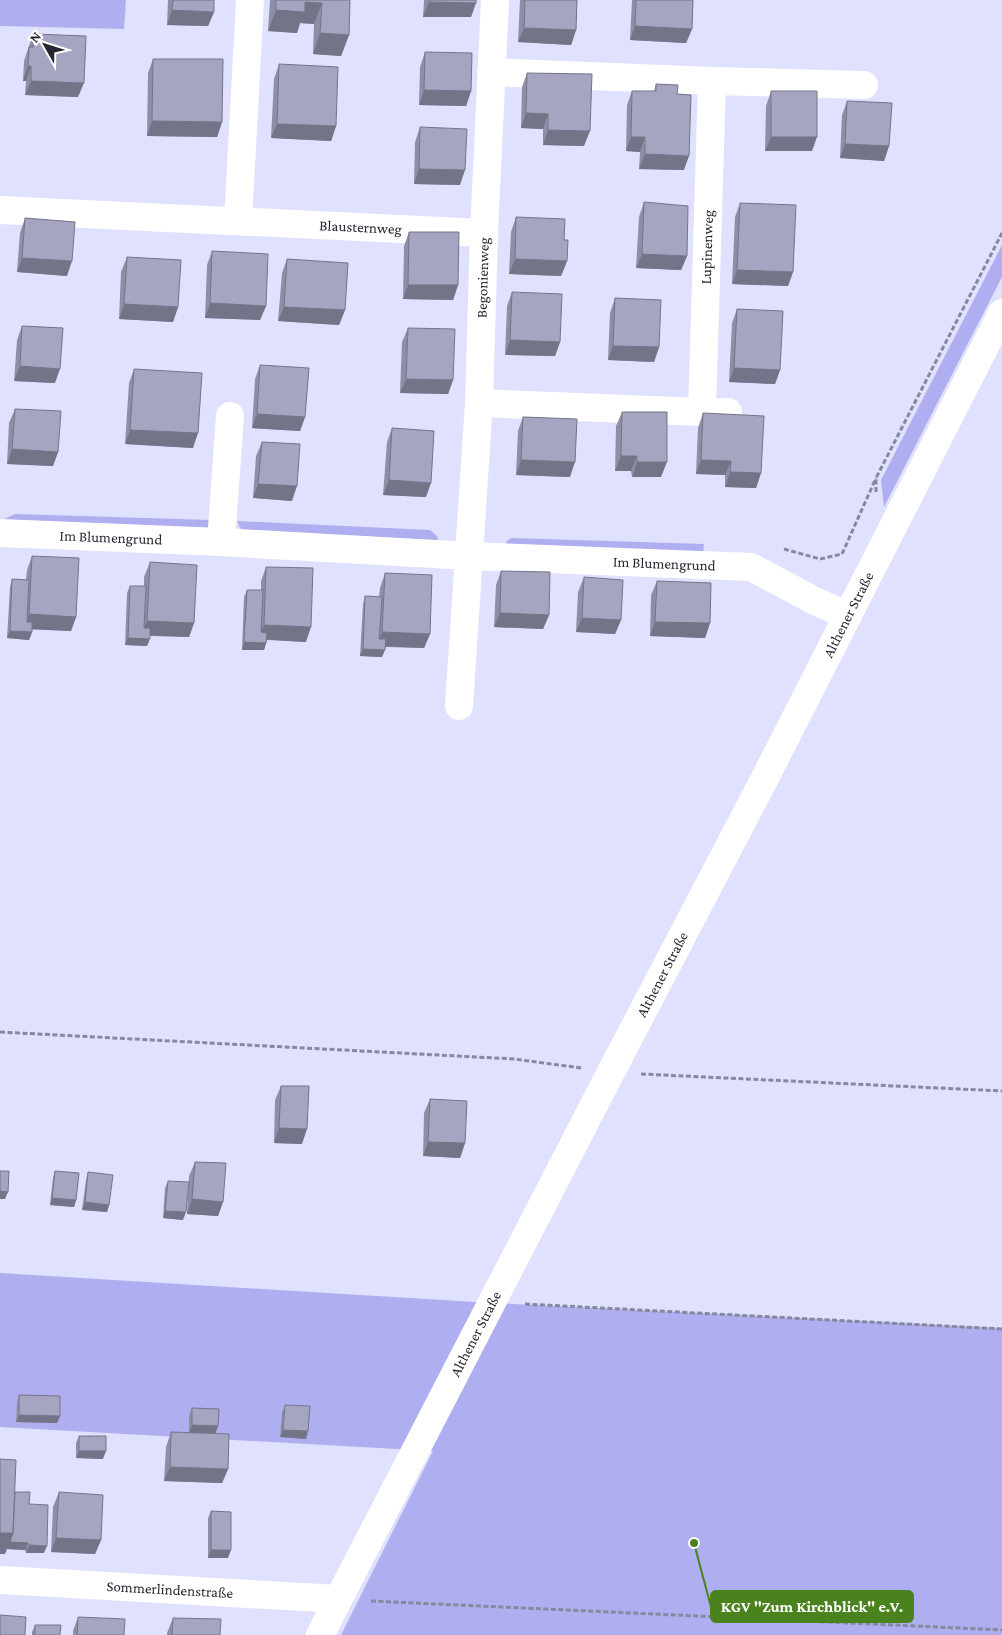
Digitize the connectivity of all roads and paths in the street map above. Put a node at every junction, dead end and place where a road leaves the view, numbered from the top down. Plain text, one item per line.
1 (250, 0) edge
2 (495, 0) edge
3 (492, 72) junction
4 (712, 81) junction
5 (864, 85) dead end
6 (0, 210) edge
7 (238, 221) junction
8 (484, 233) junction
9 (1002, 233) edge
10 (1002, 313) edge
11 (479, 403) junction
12 (230, 416) dead end
13 (876, 498) dead end
14 (0, 533) edge
15 (221, 542) junction
16 (469, 556) junction
17 (848, 616) junction
18 (459, 706) dead end
19 (0, 1032) edge
20 (611, 1072) junction
21 (1002, 1092) edge
22 (492, 1302) junction
23 (1002, 1329) edge
24 (0, 1580) edge
25 (338, 1599) junction
26 (1002, 1630) edge
27 (320, 1635) edge

1 - 7 street
2 - 3 street, Begonienweg
3 - 4 street
3 - 8 street, Begonienweg
4 - 5 street
4 - 11 street, Lupinenweg
6 - 7 street, Blausternweg
7 - 8 street, Blausternweg
8 - 11 street, Begonienweg
9 - 13 path
10 - 17 street, Althener Straße
11 - 16 street, Begonienweg
12 - 15 street
14 - 15 street, Im Blumengrund
15 - 16 street, Im Blumengrund
16 - 17 street, Im Blumengrund
16 - 18 street
17 - 20 street, Althener Straße
19 - 20 path
20 - 21 path
20 - 22 street, Althener Straße
22 - 23 path
22 - 25 street, Althener Straße
24 - 25 street, Sommerlindenstraße
25 - 26 path
25 - 27 street, Althener Straße

